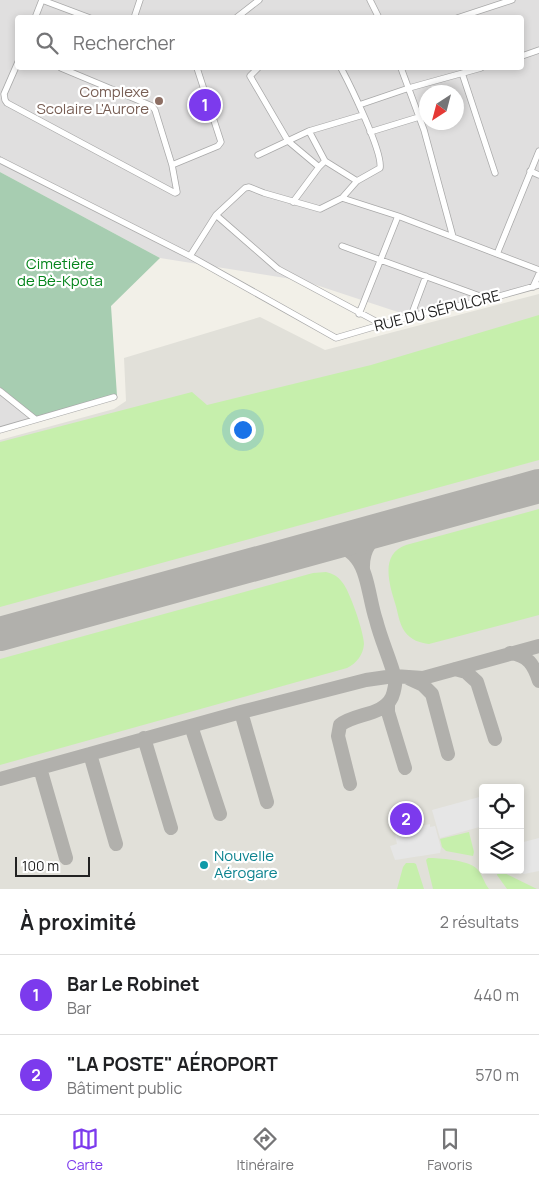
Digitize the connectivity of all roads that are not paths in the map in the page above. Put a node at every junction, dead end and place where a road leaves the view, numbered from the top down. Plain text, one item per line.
1 (42, 0) edge
2 (140, 0) edge
3 (259, 0) edge
4 (370, 0) edge
5 (512, 0) edge
6 (36, 15) edge
7 (82, 15) edge
8 (135, 15) edge
9 (240, 15) edge
10 (378, 15) edge
11 (478, 15) edge
12 (539, 50) edge
13 (524, 55) edge
14 (15, 69) edge
15 (66, 70) edge
16 (198, 70) edge
17 (256, 70) edge
18 (342, 70) edge
19 (402, 70) edge
20 (473, 70) edge
21 (462, 73) junction
22 (409, 88) junction
23 (359, 105) junction
24 (419, 114) edge
25 (363, 115) junction
26 (419, 117) edge
27 (424, 130) edge
28 (309, 131) junction
29 (370, 132) junction
30 (288, 141) junction
31 (539, 151) edge
32 (258, 155) dead end
33 (0, 160) edge
34 (325, 160) junction
35 (172, 165) junction
36 (319, 167) junction
37 (530, 171) junction
38 (495, 173) dead end
39 (539, 175) edge
40 (357, 181) junction
41 (342, 198) junction
42 (293, 202) junction
43 (216, 215) junction
44 (398, 216) junction
45 (453, 237) junction
46 (342, 246) dead end
47 (497, 254) junction
48 (190, 256) junction
49 (381, 260) junction
50 (539, 270) edge
51 (539, 274) edge
52 (426, 276) junction
53 (536, 286) edge
54 (489, 299) junction
55 (360, 314) junction
56 (411, 316) junction
57 (381, 324) junction
58 (0, 392) edge
59 (114, 397) dead end
60 (35, 420) junction
61 (0, 430) edge

1 - 6 street
1 - 7 street
2 - 8 street
3 - 9 street
4 - 10 street
5 - 11 street
12 - 13 street
14 - 35 street
15 - 35 street
16 - 35 street
17 - 30 street
18 - 23 street
19 - 22 street
20 - 21 street
21 - 22 street
21 - 38 street
22 - 23 street
22 - 24 street
23 - 25 street
25 - 28 street
25 - 29 street
26 - 29 street
27 - 45 street
28 - 30 street
28 - 34 street
29 - 40 street
30 - 32 street
30 - 36 street
31 - 37 street
33 - 48 street
34 - 36 street
34 - 40 street
36 - 42 street
37 - 39 street
37 - 47 street
40 - 41 street
41 - 42 street
41 - 44 street
42 - 43 street
43 - 48 street
43 - 55 street
44 - 45 street
44 - 49 street
45 - 47 street
46 - 49 street
47 - 50 street
48 - 57 street, RUE DU SÉPULCRE
49 - 52 street
49 - 55 street
51 - 53 street
52 - 54 street
52 - 56 street
53 - 54 street, RUE DU SÉPULCRE
54 - 56 street, RUE DU SÉPULCRE
55 - 57 street
56 - 57 street, RUE DU SÉPULCRE
58 - 60 street
59 - 60 street
60 - 61 street

